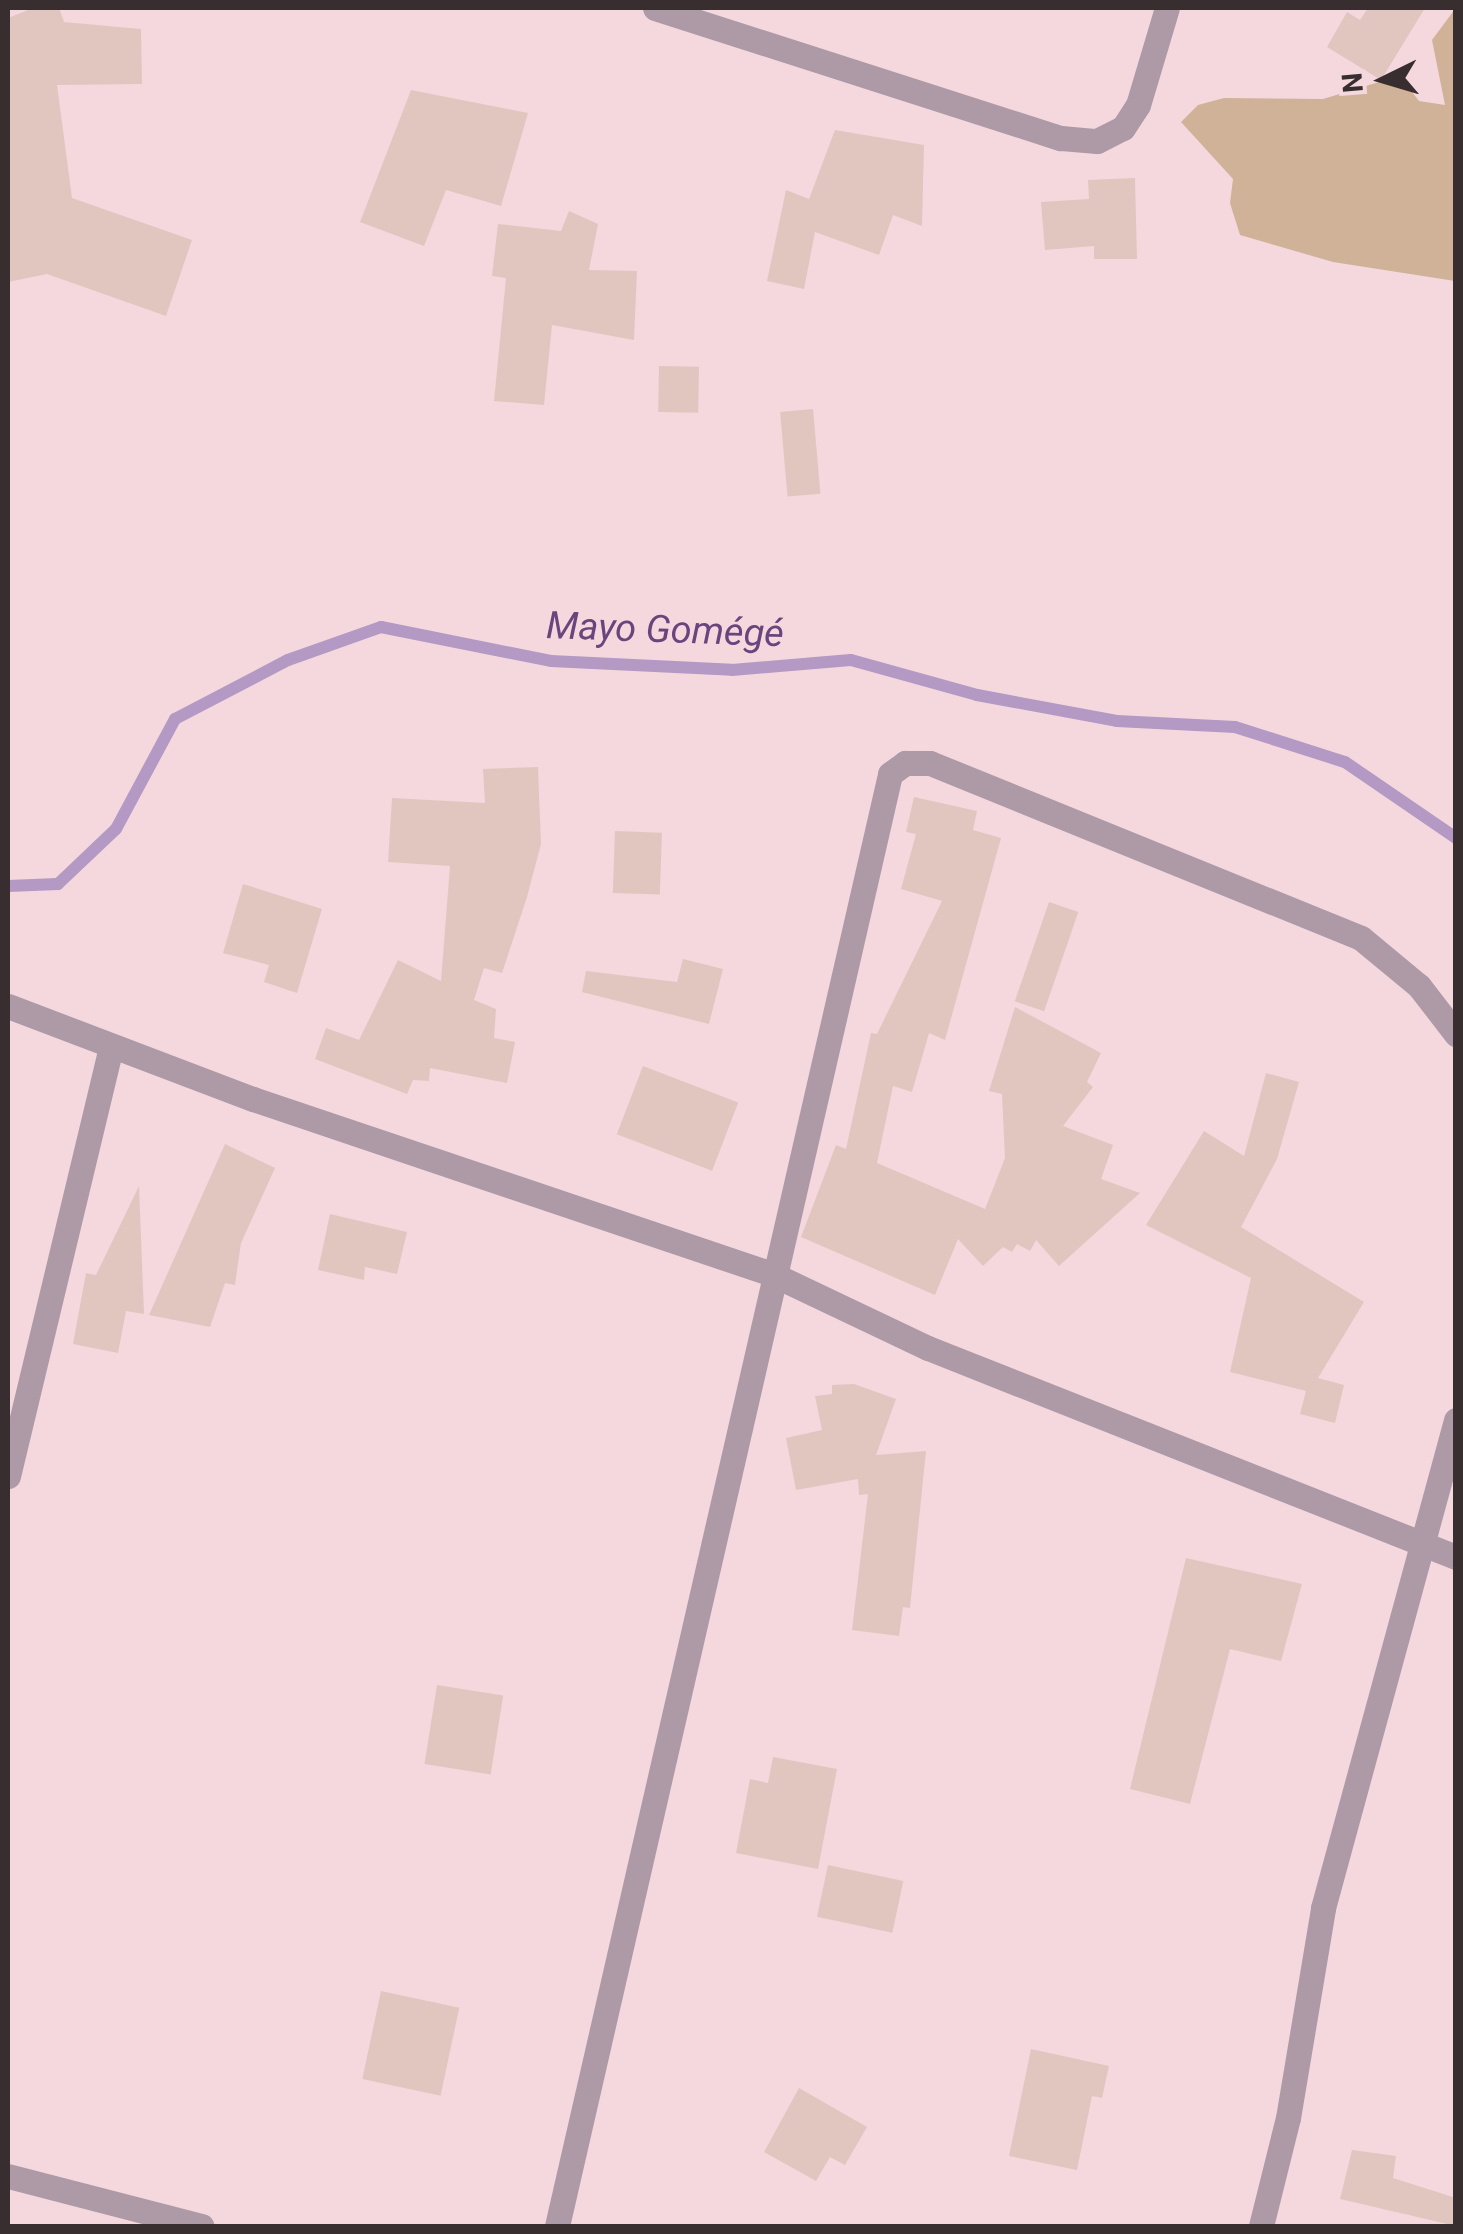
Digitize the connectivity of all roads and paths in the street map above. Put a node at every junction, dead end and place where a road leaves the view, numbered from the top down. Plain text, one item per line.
1 (654, 8) edge
2 (1166, 8) edge
3 (8, 1006) edge
4 (1456, 1034) edge
5 (111, 1046) junction
6 (772, 1274) junction
7 (1456, 1420) edge
8 (8, 1476) edge
9 (1424, 1542) junction
10 (1456, 1557) edge
11 (8, 2176) edge
12 (202, 2226) edge
13 (557, 2226) edge
14 (1261, 2226) edge

1 - 2 street
3 - 5 street
4 - 6 street
5 - 6 street
5 - 8 street
6 - 9 street
6 - 13 street
7 - 9 street
9 - 10 street
9 - 14 street
11 - 12 street

